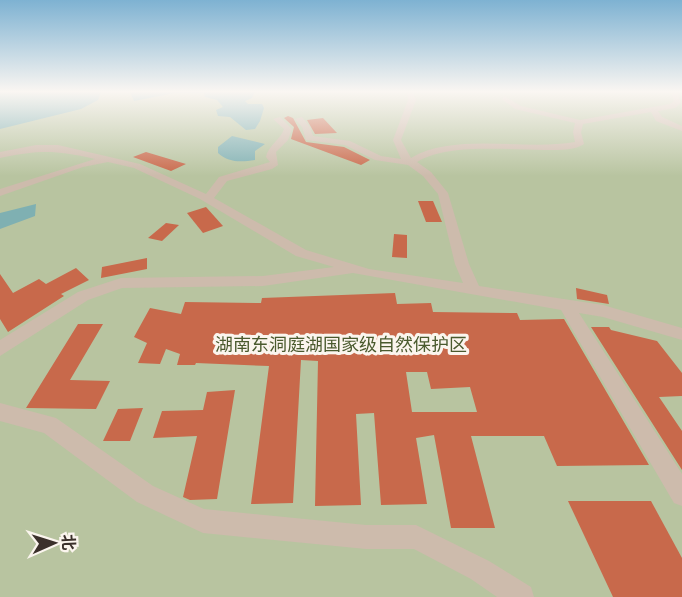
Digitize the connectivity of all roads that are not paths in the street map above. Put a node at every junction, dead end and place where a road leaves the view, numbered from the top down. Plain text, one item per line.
1 (278, 120) edge
2 (300, 120) edge
3 (405, 120) edge
4 (573, 120) edge
5 (592, 120) edge
6 (663, 120) edge
7 (579, 122) junction
8 (682, 129) edge
9 (0, 155) edge
10 (111, 159) junction
11 (411, 162) junction
12 (0, 193) edge
13 (208, 199) junction
14 (355, 269) junction
15 (473, 289) junction
16 (566, 305) junction
17 (682, 334) edge
18 (0, 348) edge
19 (0, 412) edge
20 (682, 495) edge
21 (521, 597) edge

1 - 13 street
2 - 11 street
3 - 11 street
4 - 7 street
5 - 7 street
6 - 8 street
7 - 11 street
9 - 10 street
10 - 12 street
10 - 13 street
11 - 15 street
13 - 14 street
14 - 15 street
14 - 18 street
15 - 16 street
16 - 17 street
16 - 20 street
19 - 21 street

